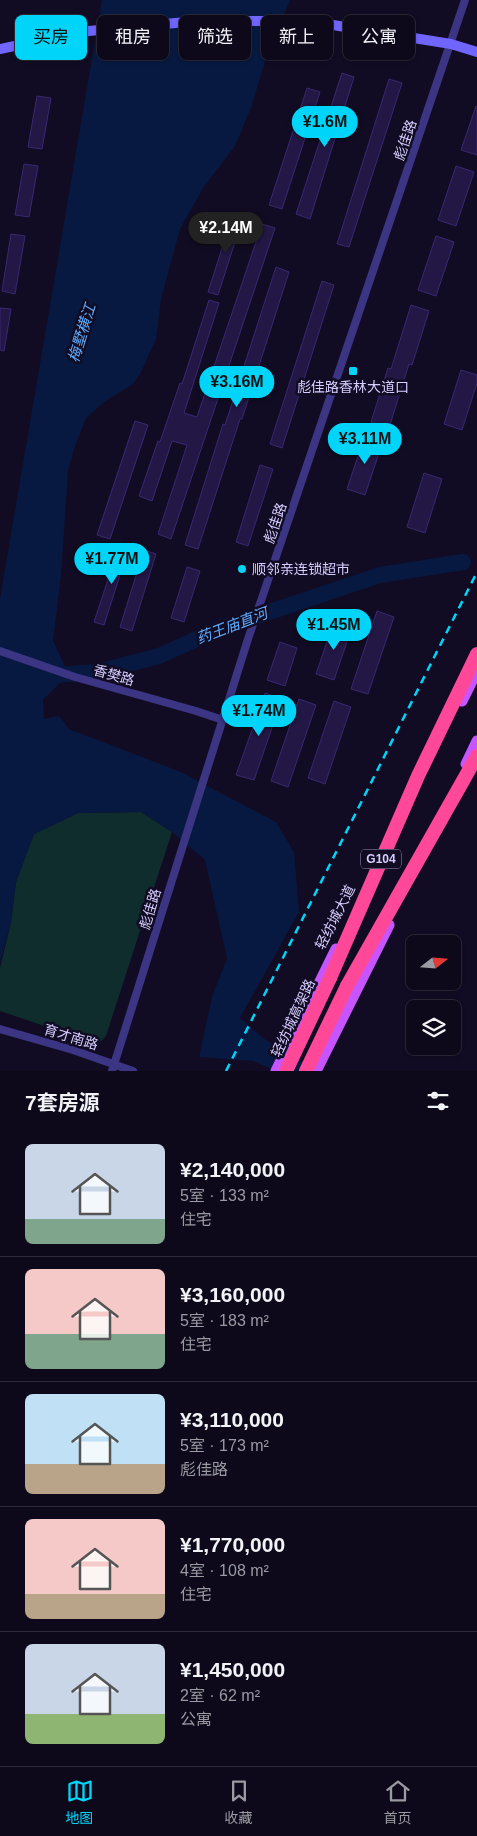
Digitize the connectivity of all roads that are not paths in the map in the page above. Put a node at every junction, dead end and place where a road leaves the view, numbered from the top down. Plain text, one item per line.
1 (466, 0) edge
2 (452, 44) junction
3 (0, 49) edge
4 (477, 52) edge
5 (0, 651) edge
6 (477, 654) edge
7 (477, 671) edge
8 (222, 720) junction
9 (477, 741) edge
10 (477, 756) edge
11 (0, 1029) edge
12 (113, 1067) edge
13 (314, 1069) edge
14 (133, 1071) edge
15 (276, 1071) edge
16 (286, 1071) edge

1 - 2 street, 彪佳路
2 - 3 street
2 - 4 street
2 - 8 street, 彪佳路
5 - 8 street, 香樊路
6 - 16 highway, 轻纺城高架路, bridge
7 - 15 main road, 轻纺城大道 / G104
8 - 12 street, 彪佳路
9 - 13 main road, G104
10 - 13 highway, bridge
11 - 12 street, 育才南路
12 - 14 street, 育才南路

